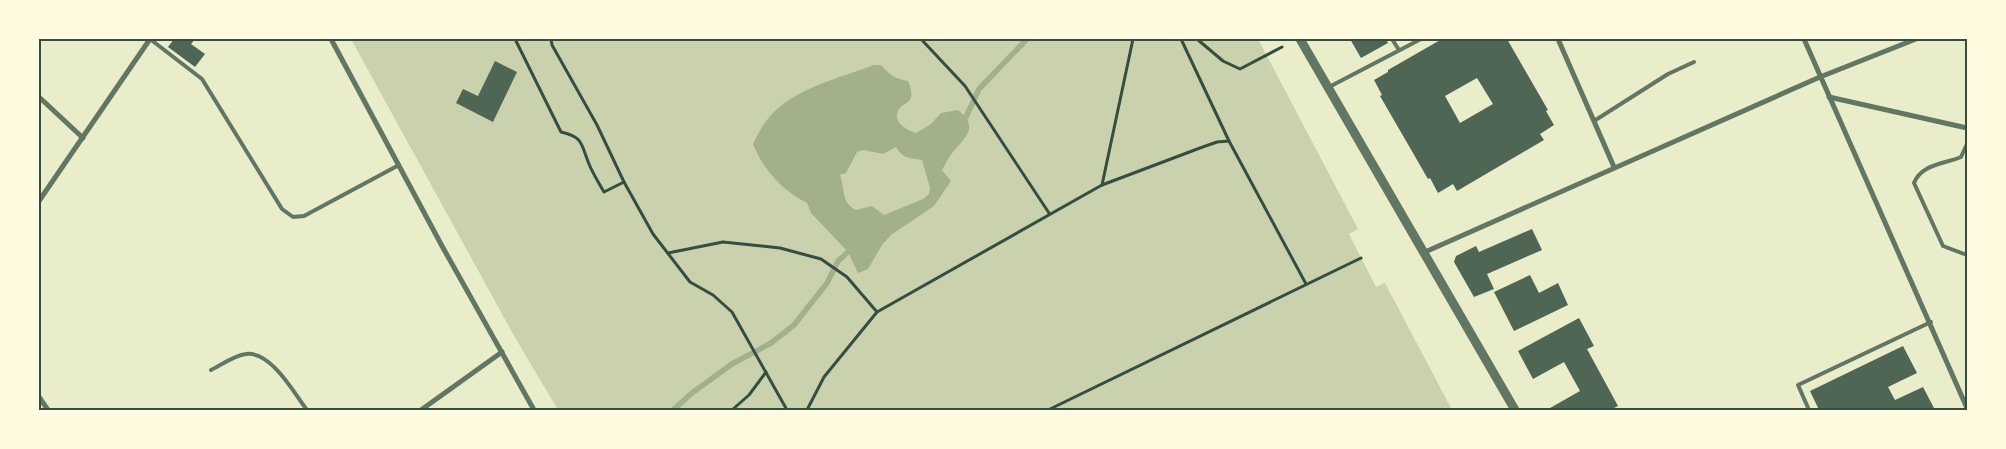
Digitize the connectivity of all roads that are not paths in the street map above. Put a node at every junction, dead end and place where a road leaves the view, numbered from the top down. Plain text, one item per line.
1 (150, 39) edge
2 (331, 39) edge
3 (1300, 39) edge
4 (1392, 39) edge
5 (1421, 39) edge
6 (1558, 39) edge
7 (1804, 39) edge
8 (1916, 39) edge
9 (1399, 50) junction
10 (1694, 62) dead end
11 (1820, 77) junction
12 (1329, 87) junction
13 (39, 97) edge
14 (1829, 97) junction
15 (1594, 121) junction
16 (1967, 128) edge
17 (83, 138) junction
18 (1967, 144) edge
19 (399, 166) junction
20 (1614, 167) junction
21 (39, 201) edge
22 (1425, 252) junction
23 (1967, 255) edge
24 (1931, 322) junction
25 (502, 352) junction
26 (211, 370) dead end
27 (39, 397) edge
28 (1967, 408) edge
29 (48, 410) edge
30 (307, 410) edge
31 (421, 410) edge
32 (534, 410) edge
33 (1515, 410) edge
34 (1809, 410) edge

1 - 17 street
1 - 19 lane
2 - 19 street
3 - 12 street
4 - 9 lane
5 - 9 lane
6 - 15 street
7 - 11 street
8 - 11 street
9 - 12 lane
10 - 15 lane
11 - 14 street
11 - 20 street
12 - 22 street
13 - 17 street
14 - 16 street
14 - 24 street
15 - 20 street
17 - 21 street
18 - 23 lane
19 - 25 street
20 - 22 street
22 - 33 street
24 - 28 street
24 - 34 lane
25 - 31 street
25 - 32 street
26 - 30 lane
27 - 29 street

